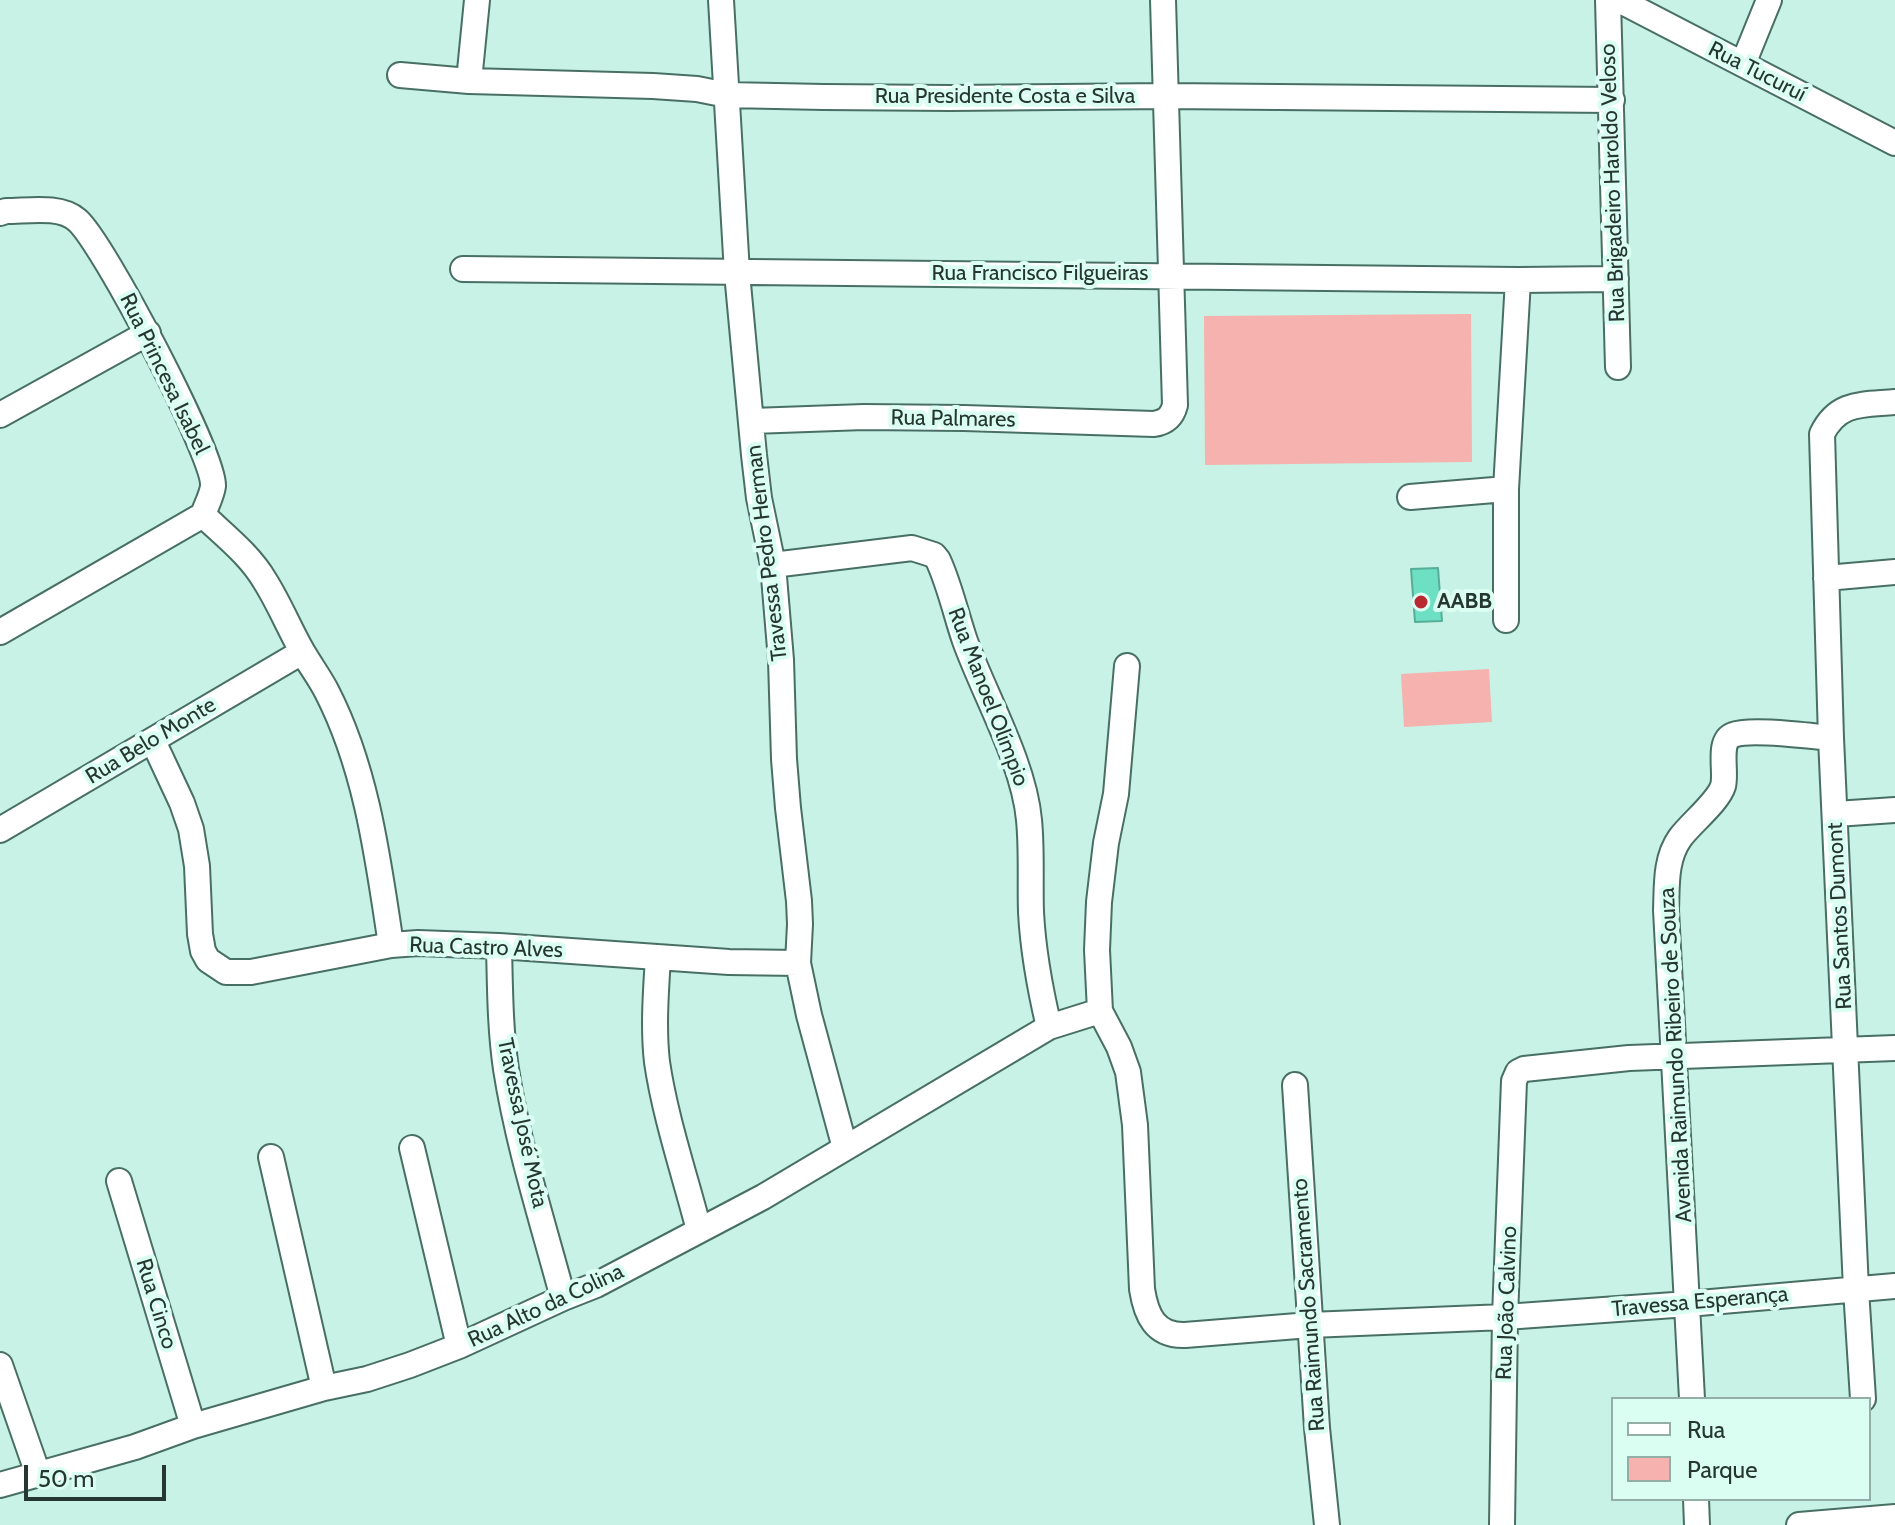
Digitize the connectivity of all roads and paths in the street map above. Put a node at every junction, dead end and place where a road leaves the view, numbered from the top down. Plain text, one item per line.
1 (477, 0) edge
2 (721, 0) edge
3 (1163, 0) edge
4 (1608, 0) edge
5 (1619, 0) edge
6 (1769, 0) edge
7 (1743, 64) junction
8 (400, 75) dead end
9 (469, 81) junction
10 (727, 95) junction
11 (1167, 96) junction
12 (1612, 100) junction
13 (1895, 143) edge
14 (3, 212) edge
15 (463, 269) dead end
16 (737, 273) junction
17 (1173, 275) junction
18 (1616, 279) junction
19 (1518, 280) junction
20 (148, 333) junction
21 (1618, 367) dead end
22 (1895, 402) edge
23 (0, 415) edge
24 (752, 421) junction
25 (1506, 489) junction
26 (1410, 497) dead end
27 (203, 515) junction
28 (773, 565) junction
29 (1895, 572) edge
30 (1826, 578) junction
31 (1506, 620) dead end
32 (0, 632) edge
33 (302, 652) junction
34 (1127, 666) dead end
35 (1831, 738) junction
36 (153, 741) junction
37 (1895, 810) edge
38 (1836, 814) junction
39 (0, 830) edge
40 (391, 945) junction
41 (499, 946) junction
42 (658, 957) junction
43 (798, 963) junction
44 (1100, 1011) junction
45 (1049, 1027) junction
46 (1846, 1048) junction
47 (1895, 1048) edge
48 (1673, 1055) junction
49 (1295, 1085) dead end
50 (412, 1148) dead end
51 (845, 1148) junction
52 (271, 1157) dead end
53 (119, 1181) dead end
54 (699, 1230) junction
55 (1895, 1286) edge
56 (1856, 1289) junction
57 (563, 1298) junction
58 (1688, 1304) junction
59 (1505, 1317) junction
60 (1310, 1325) junction
61 (459, 1346) junction
62 (0, 1365) edge
63 (324, 1388) junction
64 (1692, 1397) edge
65 (1863, 1397) edge
66 (193, 1426) junction
67 (38, 1474) junction
68 (0, 1485) edge
69 (1696, 1501) edge
70 (1870, 1513) edge
71 (1895, 1517) edge
72 (1327, 1525) edge
73 (1502, 1525) edge
74 (1697, 1525) edge
75 (1799, 1525) edge

1 - 9 street
2 - 10 street, Travessa Pedro Herman
3 - 11 street
4 - 12 street, Rua Brigadeiro Haroldo Veloso
5 - 7 street, Rua Tucuruí
6 - 7 street
7 - 13 street, Rua Tucuruí
8 - 9 street, Rua Presidente Costa e Silva
9 - 10 street, Rua Presidente Costa e Silva
10 - 11 street, Rua Presidente Costa e Silva
10 - 16 street, Travessa Pedro Herman
11 - 12 street, Rua Presidente Costa e Silva
11 - 17 street
12 - 18 street, Rua Brigadeiro Haroldo Veloso
14 - 20 street, Rua Princesa Isabel
15 - 16 street, Rua Francisco Filgueiras
16 - 17 street, Rua Francisco Filgueiras
16 - 24 street, Travessa Pedro Herman
17 - 19 street, Rua Francisco Filgueiras
17 - 24 street, Rua Palmares
18 - 19 street, Rua Francisco Filgueiras
18 - 21 street, Rua Brigadeiro Haroldo Veloso
19 - 25 street
20 - 23 street
20 - 27 street, Rua Princesa Isabel
22 - 30 street, Rua Santos Dumont
24 - 28 street, Travessa Pedro Herman
25 - 26 street
25 - 31 street
27 - 32 street
27 - 33 street
28 - 43 street, Travessa Pedro Herman
28 - 45 street, Rua Manoel Olímpio
29 - 30 street
30 - 35 street, Rua Santos Dumont
33 - 36 street, Rua Belo Monte
33 - 40 street
34 - 44 street
35 - 38 street, Rua Santos Dumont
35 - 48 street, Avenida Raimundo Ribeiro de Souza
36 - 39 street, Rua Belo Monte
36 - 40 street, Rua Castro Alves
37 - 38 street
38 - 46 street, Rua Santos Dumont
40 - 41 street, Rua Castro Alves
41 - 42 street, Rua Castro Alves
41 - 57 street, Travessa José Mota
42 - 43 street, Rua Castro Alves
42 - 54 street
43 - 51 street, Travessa Pedro Herman
44 - 45 street
44 - 60 street, Travessa Esperança
45 - 51 street, Rua Alto da Colina
46 - 47 street
46 - 48 street
46 - 56 street, Rua Santos Dumont
48 - 58 street, Avenida Raimundo Ribeiro de Souza
48 - 59 street, Rua João Calvino
49 - 60 street, Rua Raimundo Sacramento
50 - 61 street
51 - 54 street, Rua Alto da Colina
52 - 63 street
53 - 66 street, Rua Cinco
54 - 57 street, Rua Alto da Colina
55 - 56 street, Travessa Esperança
56 - 58 street, Travessa Esperança
56 - 65 street, Rua Santos Dumont
57 - 61 street, Rua Alto da Colina
58 - 59 street, Travessa Esperança
58 - 64 street, Avenida Raimundo Ribeiro de Souza
59 - 60 street, Travessa Esperança
59 - 73 street, Rua João Calvino
60 - 72 street, Rua Raimundo Sacramento
61 - 63 street, Rua Alto da Colina
62 - 67 street
63 - 66 street, Rua Alto da Colina
66 - 67 street, Rua Alto da Colina
67 - 68 street, Rua Alto da Colina
69 - 74 street
70 - 71 street
70 - 75 street

